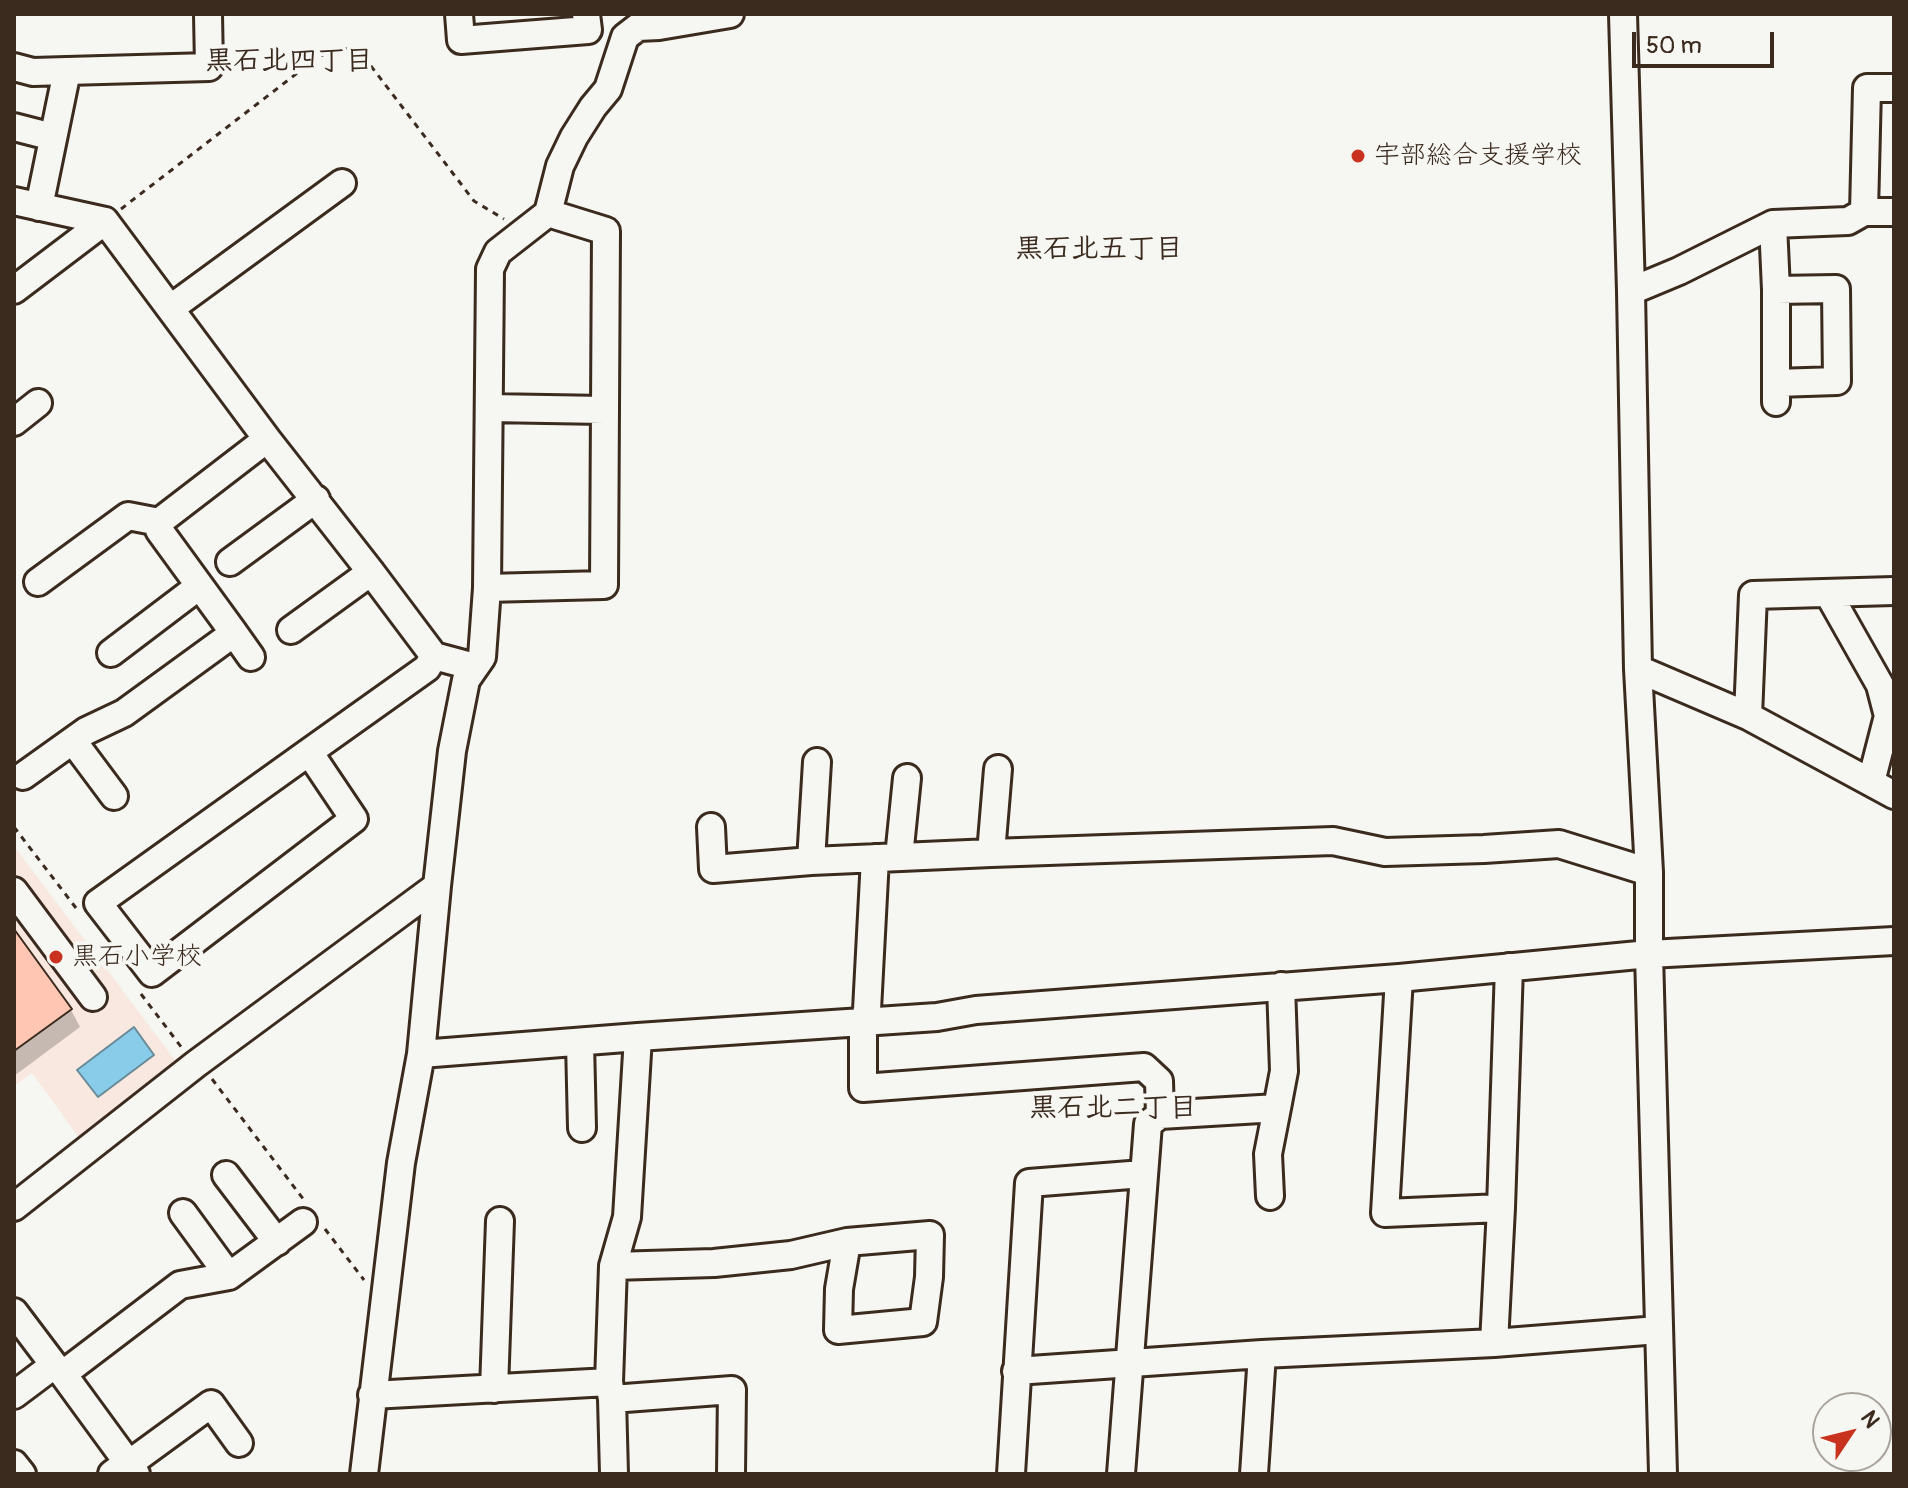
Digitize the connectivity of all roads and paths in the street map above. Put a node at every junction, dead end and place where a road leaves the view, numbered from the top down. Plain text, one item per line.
1 (208, 14) edge
2 (459, 14) edge
3 (586, 14) edge
4 (730, 14) edge
5 (1623, 14) edge
6 (14, 67) edge
7 (67, 71) junction
8 (1894, 88) edge
9 (14, 127) edge
10 (53, 137) junction
11 (342, 183) dead end
12 (26, 204) edge
13 (1864, 212) junction
14 (1894, 212) edge
15 (548, 213) junction
16 (105, 221) junction
17 (1773, 224) junction
18 (525, 232) junction
19 (14, 290) edge
20 (1776, 290) junction
21 (1631, 291) junction
22 (171, 308) junction
23 (489, 408) junction
24 (604, 410) junction
25 (267, 439) junction
26 (316, 499) junction
27 (159, 522) junction
28 (230, 562) dead end
29 (371, 572) junction
30 (38, 582) dead end
31 (198, 587) junction
32 (487, 588) junction
33 (1894, 591) edge
34 (1828, 593) junction
35 (291, 630) dead end
36 (234, 633) junction
37 (111, 653) dead end
38 (434, 656) junction
39 (251, 657) dead end
40 (475, 667) junction
41 (1638, 669) junction
42 (1748, 716) junction
43 (1891, 717) edge
44 (73, 741) junction
45 (309, 752) junction
46 (817, 762) dead end
47 (998, 769) dead end
48 (23, 776) dead end
49 (907, 778) dead end
50 (1883, 789) edge
51 (114, 796) dead end
52 (711, 827) dead end
53 (991, 853) junction
54 (887, 858) junction
55 (811, 861) junction
56 (1649, 872) junction
57 (437, 886) junction
58 (14, 891) edge
59 (1894, 941) edge
60 (1649, 954) junction
61 (1509, 967) junction
62 (1399, 978) junction
63 (1281, 986) junction
64 (93, 997) dead end
65 (863, 1023) junction
66 (638, 1037) junction
67 (580, 1042) junction
68 (421, 1054) junction
69 (196, 1064) junction
70 (1277, 1108) junction
71 (1160, 1115) junction
72 (582, 1128) dead end
73 (1143, 1174) junction
74 (226, 1175) dead end
75 (1270, 1196) dead end
76 (14, 1207) edge
77 (1501, 1208) junction
78 (183, 1213) dead end
79 (312, 1219) junction
80 (500, 1221) dead end
81 (277, 1242) junction
82 (847, 1242) junction
83 (613, 1266) junction
84 (229, 1276) junction
85 (383, 1306) junction
86 (14, 1312) edge
87 (1658, 1330) junction
88 (1494, 1343) junction
89 (1262, 1354) junction
90 (1128, 1365) junction
91 (59, 1370) junction
92 (1016, 1371) junction
93 (494, 1389) junction
94 (610, 1390) junction
95 (14, 1395) edge
96 (372, 1395) junction
97 (239, 1443) dead end
98 (14, 1464) edge
99 (125, 1470) edge
100 (22, 1474) edge
101 (364, 1474) edge
102 (614, 1474) edge
103 (731, 1474) edge
104 (1011, 1474) edge
105 (1121, 1474) edge
106 (1254, 1474) edge
107 (1663, 1474) edge

1 - 7 street
2 - 3 street
4 - 15 street
5 - 21 street
6 - 7 street
7 - 10 street
8 - 13 street
9 - 10 street
10 - 12 street
11 - 22 street
12 - 16 street
13 - 14 street
13 - 17 street
15 - 18 street
15 - 24 street
16 - 18 path
16 - 19 street
16 - 22 street
17 - 20 street
17 - 21 street
18 - 23 street
20 - 20 street
21 - 41 street
22 - 25 street
23 - 24 street
23 - 32 street
24 - 32 street
25 - 26 street
25 - 27 street
26 - 28 street
26 - 29 street
27 - 30 street
27 - 31 street
29 - 35 street
29 - 38 street
31 - 36 street
31 - 37 street
32 - 40 street
33 - 34 street
34 - 42 street
34 - 43 street
36 - 39 street
36 - 44 street
38 - 40 street
38 - 45 street
40 - 57 street
41 - 42 street
41 - 56 street
42 - 50 street
43 - 50 street
44 - 48 street
44 - 51 street
45 - 45 street
46 - 55 street
47 - 53 street
49 - 54 street
52 - 55 street
53 - 54 street
53 - 56 street
54 - 55 street
54 - 65 street
56 - 60 street
57 - 68 street
57 - 69 street
58 - 64 street
59 - 60 street
60 - 61 street
60 - 87 street
61 - 62 street
61 - 77 street
62 - 63 street
62 - 77 street
63 - 65 street
63 - 70 street
65 - 66 street
65 - 71 street
66 - 67 street
66 - 83 street
67 - 68 street
67 - 72 street
68 - 85 street
69 - 76 street
69 - 79 path
70 - 71 street
70 - 75 street
71 - 73 street
73 - 90 street
73 - 92 street
74 - 81 street
77 - 88 street
78 - 84 street
79 - 81 street
79 - 85 path
80 - 93 street
81 - 84 street
82 - 82 street
82 - 83 street
83 - 94 street
84 - 91 street
85 - 96 street
86 - 91 street
87 - 88 street
87 - 107 street
88 - 89 street
89 - 90 street
89 - 106 street
90 - 92 street
90 - 105 street
91 - 95 street
91 - 99 street
92 - 104 street
93 - 94 street
93 - 96 street
94 - 102 street
94 - 103 street
96 - 101 street
97 - 99 street
98 - 100 street

